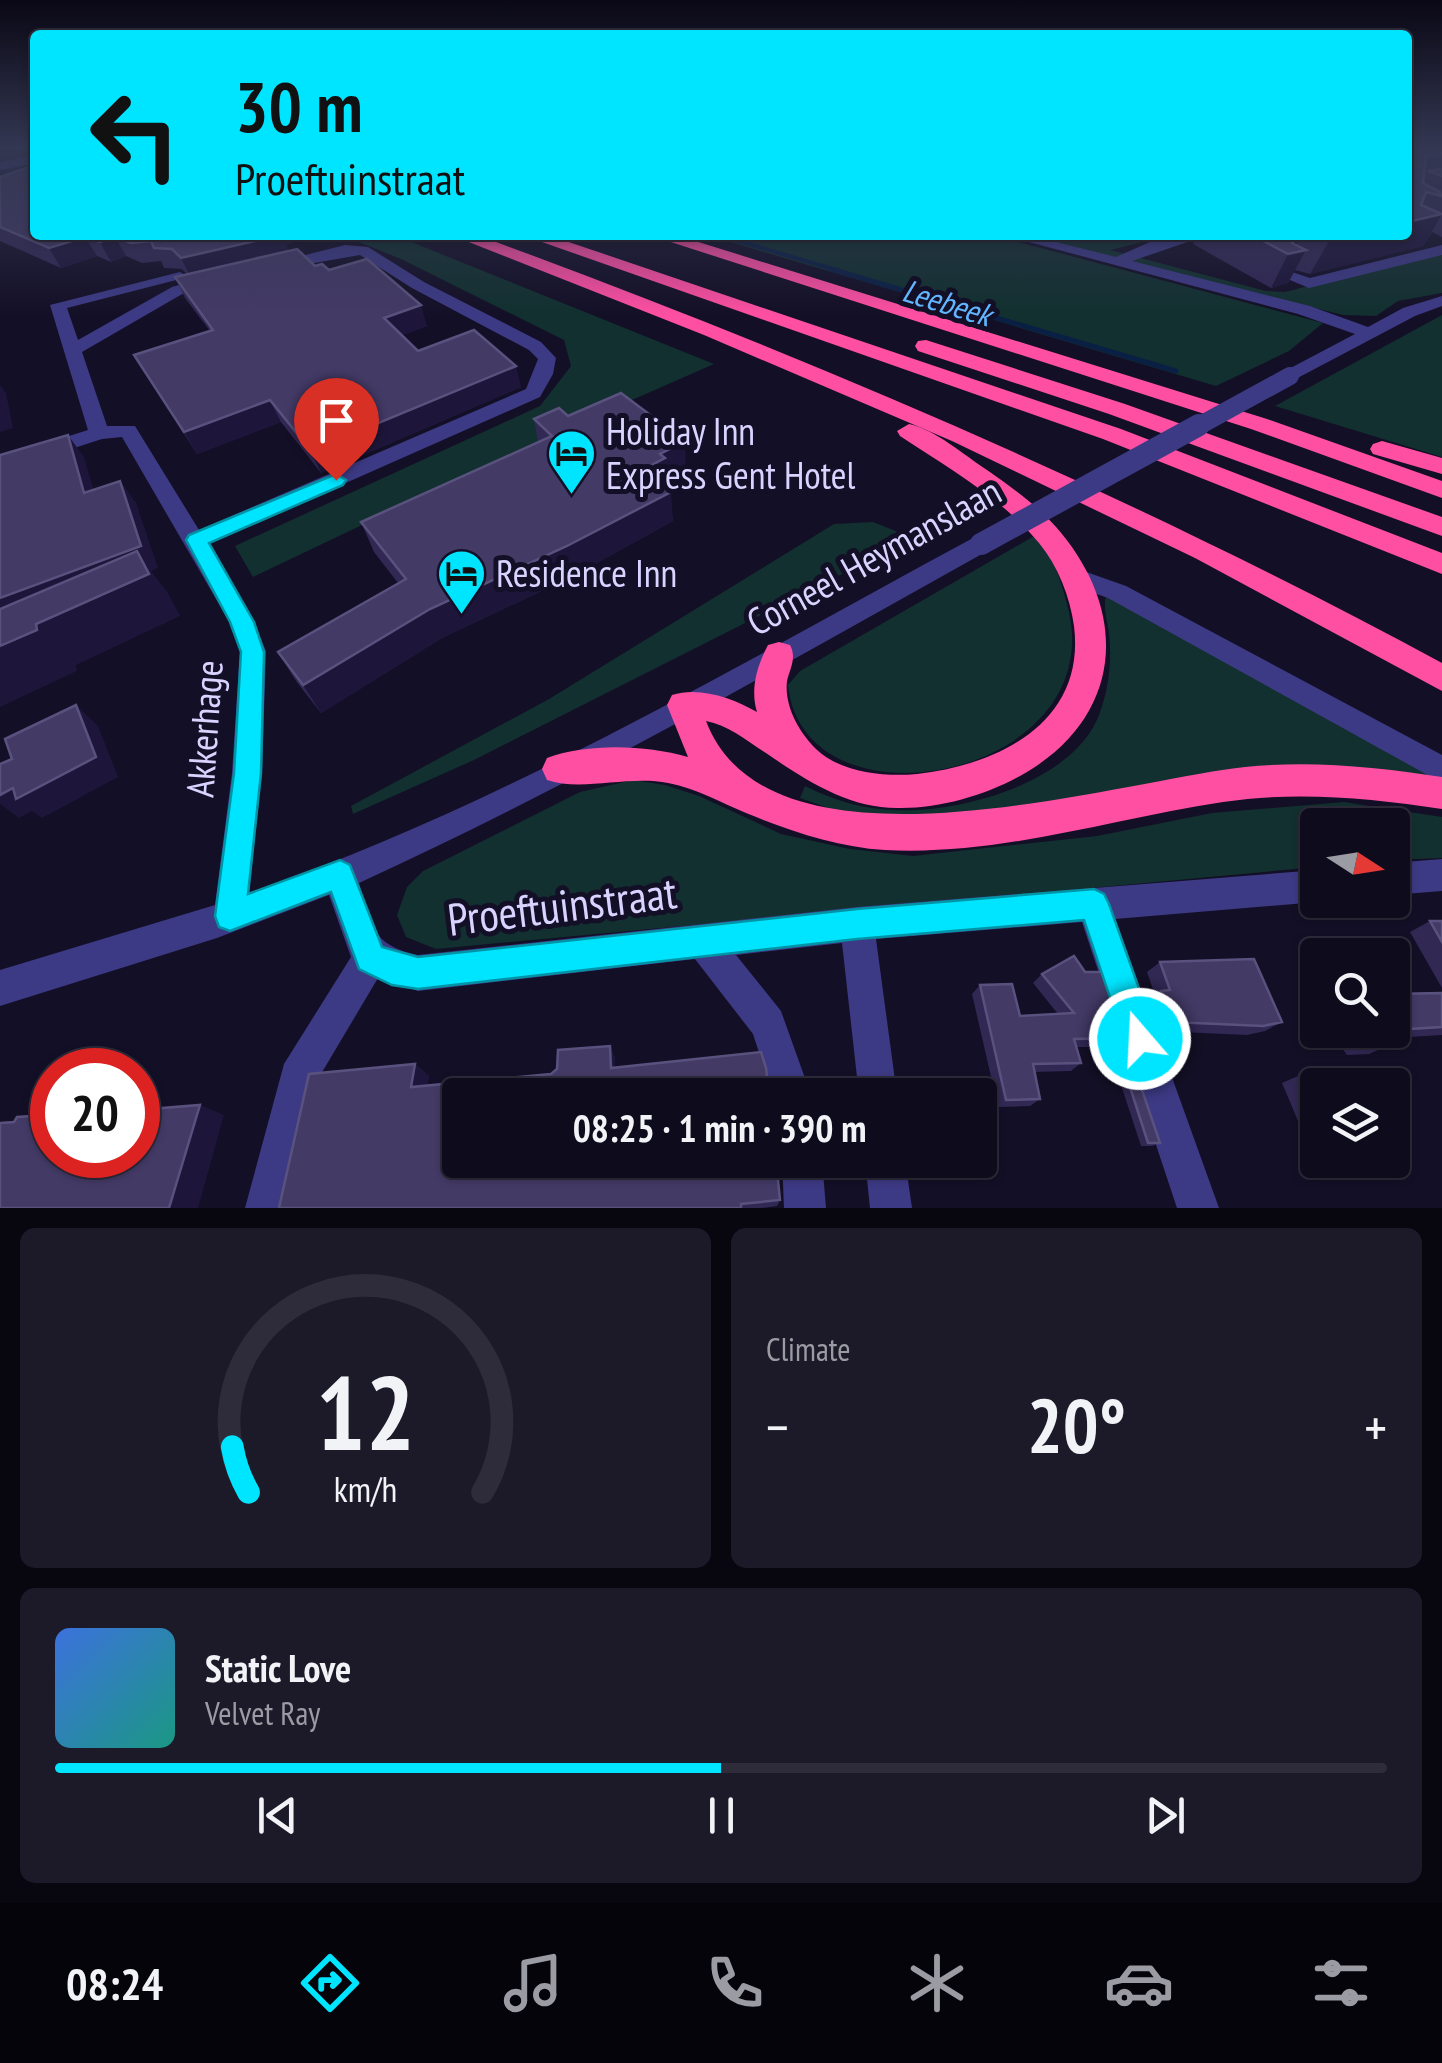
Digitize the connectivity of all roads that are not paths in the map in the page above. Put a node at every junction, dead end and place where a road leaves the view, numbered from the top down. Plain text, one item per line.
1 (324, 240) edge
2 (474, 240) edge
3 (546, 240) edge
4 (599, 240) edge
5 (674, 240) edge
6 (1030, 240) edge
7 (1180, 240) edge
8 (1418, 240) edge
9 (1440, 250) edge
10 (266, 255) edge
11 (1118, 262) junction
12 (236, 271) junction
13 (1286, 275) edge
14 (1309, 283) junction
15 (839, 290) junction
16 (1240, 294) junction
17 (1442, 301) edge
18 (1369, 333) junction
19 (72, 350) junction
20 (799, 364) junction
21 (99, 433) junction
22 (0, 464) edge
23 (1442, 468) edge
24 (1442, 490) edge
25 (1442, 526) edge
26 (196, 540) junction
27 (1442, 564) edge
28 (1075, 578) junction
29 (1369, 636) junction
30 (779, 654) junction
31 (1442, 666) edge
32 (1442, 678) edge
33 (684, 705) junction
34 (813, 768) junction
35 (560, 769) junction
36 (1442, 770) edge
37 (731, 786) junction
38 (1442, 794) edge
39 (340, 875) junction
40 (1442, 875) edge
41 (1410, 878) edge
42 (1300, 887) edge
43 (1094, 904) junction
44 (230, 916) junction
45 (857, 924) junction
46 (702, 940) junction
47 (370, 958) junction
48 (0, 988) edge
49 (786, 1078) edge
50 (876, 1078) edge
51 (803, 1178) edge
52 (887, 1178) edge
53 (266, 1208) edge
54 (805, 1208) edge
55 (891, 1208) edge
56 (1198, 1208) edge

1 - 10 street
2 - 20 highway
3 - 27 highway
4 - 25 highway
5 - 15 highway
6 - 11 street
7 - 11 street
8 - 9 street
9 - 14 street
11 - 16 street
12 - 19 street
12 - 19 street
12 - 26 street
13 - 14 street
14 - 16 street
15 - 23 highway
15 - 24 highway
16 - 18 street
17 - 18 street, Corneel Heymanslaan
18 - 30 street, Corneel Heymanslaan, bridge
19 - 21 street
20 - 28 highway
20 - 29 highway
21 - 22 street
21 - 26 street, Akkerhage
26 - 44 street, Akkerhage
28 - 34 highway
28 - 36 street
29 - 31 highway
29 - 32 highway
30 - 33 street, Corneel Heymanslaan
30 - 34 highway
33 - 34 highway
33 - 35 street, Corneel Heymanslaan
33 - 37 highway
35 - 37 highway
35 - 39 street, Corneel Heymanslaan
37 - 38 highway
39 - 44 street, Corneel Heymanslaan
39 - 47 street
40 - 41 street
42 - 43 street, Proeftuinstraat
43 - 45 street, Proeftuinstraat
43 - 56 street
44 - 48 street, Corneel Heymanslaan
45 - 46 street, Proeftuinstraat
45 - 50 street
46 - 47 street, Proeftuinstraat
46 - 49 street
47 - 53 street
51 - 54 street
52 - 55 street

